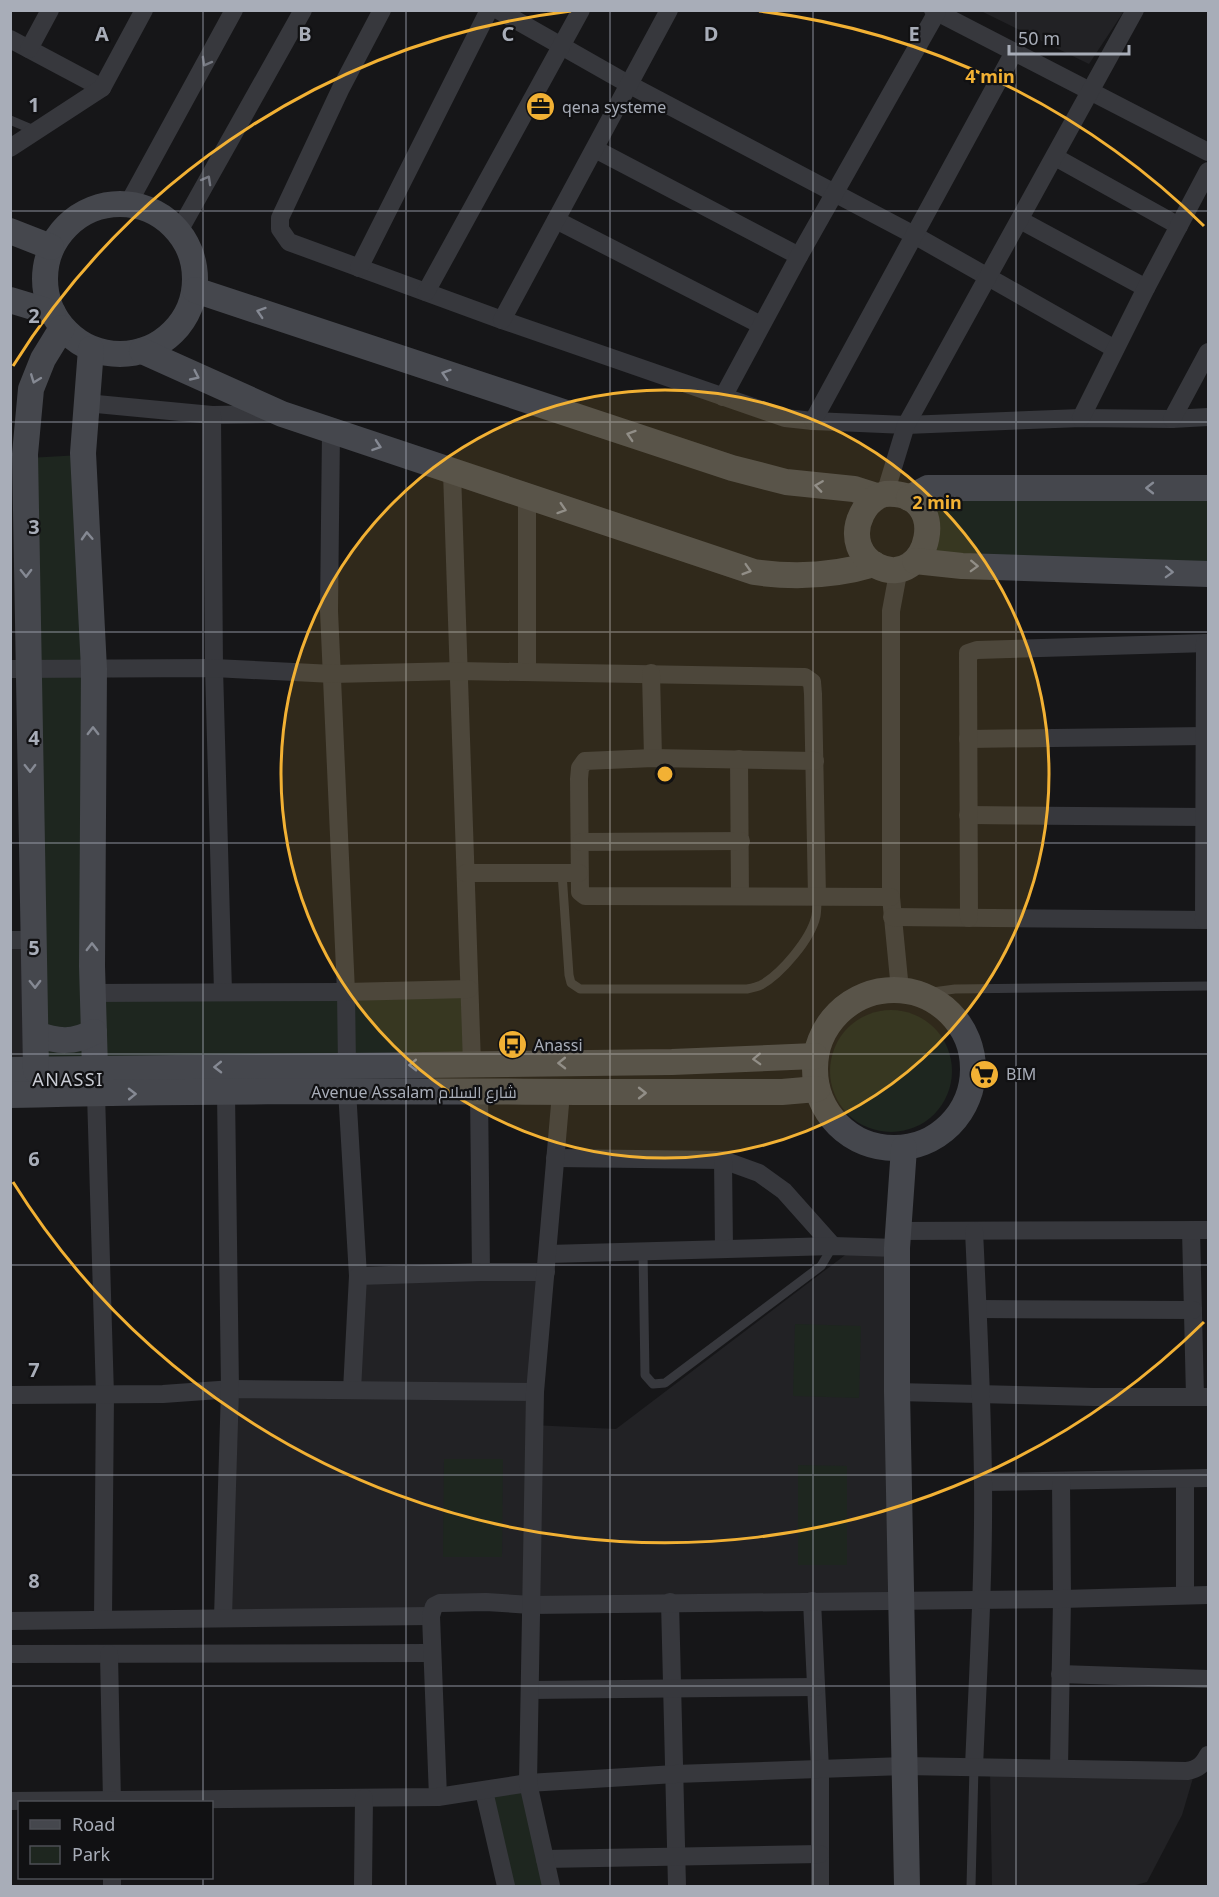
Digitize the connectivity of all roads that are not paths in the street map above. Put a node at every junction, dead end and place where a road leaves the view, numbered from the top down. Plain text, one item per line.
1 (50, 10) edge
2 (144, 10) edge
3 (234, 10) edge
4 (303, 10) edge
5 (382, 10) edge
6 (489, 10) edge
7 (498, 10) edge
8 (581, 10) edge
9 (669, 10) edge
10 (1135, 10) edge
11 (935, 11) edge
12 (10, 39) edge
13 (563, 46) junction
14 (29, 49) junction
15 (1014, 52) junction
16 (630, 85) junction
17 (102, 88) junction
18 (1092, 92) junction
19 (10, 120) edge
20 (36, 131) junction
21 (10, 148) edge
22 (595, 149) junction
23 (1209, 152) edge
24 (1055, 157) junction
25 (1209, 171) edge
26 (834, 194) junction
27 (128, 204) junction
28 (556, 220) junction
29 (1020, 220) junction
30 (1179, 226) junction
31 (10, 231) edge
32 (179, 231) junction
33 (914, 235) junction
34 (51, 247) junction
35 (799, 256) junction
36 (359, 268) junction
37 (989, 278) junction
38 (1146, 288) junction
39 (195, 290) junction
40 (426, 292) junction
41 (10, 300) edge
42 (57, 320) junction
43 (502, 320) junction
44 (761, 325) junction
45 (91, 349) junction
46 (1115, 349) junction
47 (142, 351) junction
48 (1209, 352) edge
49 (723, 397) junction
50 (86, 403) junction
51 (282, 414) junction
52 (212, 415) junction
53 (1209, 417) edge
54 (1081, 418) junction
55 (1172, 419) junction
56 (813, 421) junction
57 (906, 425) junction
58 (331, 431) junction
59 (18, 455) edge
60 (452, 472) junction
61 (1209, 489) edge
62 (893, 496) junction
63 (527, 497) junction
64 (893, 565) junction
65 (1209, 574) edge
66 (1207, 643) edge
67 (214, 668) junction
68 (19, 669) edge
69 (94, 669) junction
70 (459, 671) junction
71 (527, 672) junction
72 (651, 673) junction
73 (333, 674) junction
74 (1205, 736) junction
75 (968, 739) junction
76 (653, 758) junction
77 (739, 759) junction
78 (815, 761) junction
79 (968, 815) junction
80 (1204, 817) junction
81 (741, 841) junction
82 (581, 842) junction
83 (466, 873) junction
84 (571, 873) junction
85 (741, 896) junction
86 (817, 897) junction
87 (891, 897) junction
88 (892, 917) junction
89 (969, 918) junction
90 (1206, 920) edge
91 (22, 940) edge
92 (1209, 986) edge
93 (469, 989) junction
94 (223, 992) junction
95 (346, 992) junction
96 (909, 992) junction
97 (92, 993) junction
98 (94, 1032) junction
99 (36, 1034) junction
100 (815, 1056) junction
101 (472, 1064) junction
102 (95, 1069) junction
103 (10, 1070) edge
104 (36, 1070) junction
105 (347, 1078) junction
106 (817, 1089) junction
107 (479, 1092) junction
108 (226, 1093) junction
109 (561, 1093) junction
110 (96, 1094) junction
111 (10, 1095) edge
112 (904, 1148) junction
113 (555, 1158) junction
114 (723, 1160) junction
115 (1200, 1230) edge
116 (974, 1231) junction
117 (897, 1240) junction
118 (833, 1245) junction
119 (724, 1249) junction
120 (643, 1251) junction
121 (547, 1263) junction
122 (481, 1272) junction
123 (358, 1276) junction
124 (978, 1309) junction
125 (1192, 1310) junction
126 (230, 1389) junction
127 (352, 1390) junction
128 (535, 1392) junction
129 (897, 1392) junction
130 (981, 1394) junction
131 (10, 1395) edge
132 (105, 1395) junction
133 (1202, 1397) edge
134 (1209, 1478) edge
135 (1185, 1479) junction
136 (1061, 1481) junction
137 (983, 1482) junction
138 (1185, 1595) junction
139 (1209, 1595) edge
140 (1062, 1599) junction
141 (981, 1600) junction
142 (812, 1601) junction
143 (902, 1601) junction
144 (670, 1602) junction
145 (531, 1605) junction
146 (431, 1616) junction
147 (223, 1617) junction
148 (103, 1619) junction
149 (10, 1621) edge
150 (431, 1653) junction
151 (10, 1654) edge
152 (109, 1654) junction
153 (1060, 1674) junction
154 (1209, 1679) edge
155 (673, 1687) junction
156 (816, 1688) junction
157 (530, 1690) junction
158 (1209, 1755) edge
159 (904, 1766) junction
160 (974, 1767) junction
161 (1059, 1767) junction
162 (820, 1769) junction
163 (675, 1774) junction
164 (528, 1783) junction
165 (484, 1791) junction
166 (438, 1797) junction
167 (364, 1798) junction
168 (112, 1801) edge
169 (175, 1801) edge
170 (820, 1854) junction
171 (677, 1856) junction
172 (544, 1859) junction
173 (363, 1887) edge
174 (506, 1887) edge
175 (551, 1887) edge
176 (677, 1887) edge
177 (820, 1887) edge
178 (907, 1887) edge
179 (971, 1887) edge

1 - 14 street
2 - 17 street
3 -> 27 street
32 -> 4 street
5 - 36 street
6 - 36 street
7 - 13 street
8 - 13 street
9 - 16 street
10 - 18 street
11 - 15 street
11 - 26 street
12 - 14 street
13 - 16 street
13 - 40 street
14 - 17 street
15 - 18 street
15 - 33 street
16 - 22 street
16 - 26 street
17 - 20 street
18 - 23 street
18 - 24 street
19 - 20 lane
20 - 21 street
22 - 28 street
22 - 35 street
24 - 29 street
24 - 30 street
25 - 30 street
26 - 33 street
26 - 35 street
27 - 32 street
27 - 34 street
28 - 43 street
28 - 44 street
29 - 37 street
29 - 38 street
30 - 38 street
31 - 34 street
32 - 39 street
33 - 37 street
33 - 56 street
34 - 42 street
35 - 44 street
36 - 40 street
37 - 46 street
37 - 57 street
38 - 46 street
39 - 47 street
62 -> 39 street
40 - 43 street
41 - 42 street
42 - 45 street
42 -> 59 street
43 - 49 street
44 - 49 street
45 - 47 street
45 - 50 street
46 - 54 street
47 -> 51 street
48 - 55 street
49 - 56 street
50 - 52 street
69 -> 50 street
51 - 52 street
51 - 58 street
52 - 67 street
53 - 55 street
54 - 55 street
54 - 57 street
56 - 57 street
57 - 62 street
58 -> 60 street
58 - 73 street
59 -> 68 street
60 - 63 street
60 - 70 street
61 -> 62 street
62 - 64 street
62 - 64 street
63 -> 64 street
63 - 71 street
64 -> 65 street
64 - 87 street
66 - 74 street
66 - 75 street
67 - 69 street
67 - 73 street
67 - 94 street
68 - 69 street
68 -> 91 street
97 -> 69 street
70 - 71 street
70 - 73 street
70 - 83 street
71 - 72 street
72 - 76 street
72 - 78 street
73 - 95 street
74 - 75 street
74 - 80 street
75 - 79 street
76 - 77 street
76 - 82 street
77 - 78 street
77 - 81 street
78 - 86 street
79 - 80 street
79 - 89 street
80 - 90 street
81 - 82 street
81 - 85 street
82 - 84 street
83 - 84 street
83 - 93 street
84 - 85 street
84 - 86 lane
85 - 86 street
86 - 87 street
87 - 88 street
88 - 89 street
88 - 96 street
89 - 90 street
91 -> 99 street
92 - 96 lane
93 - 95 street
93 - 101 street
94 - 95 street
94 - 97 street
95 - 105 street
96 - 100 street
96 - 112 street
97 - 98 street
98 - 99 street
98 - 102 street
99 - 104 street
100 -> 101 street, Avenue Assalam شارع السلام
100 - 106 street
101 -> 105 street, Avenue Assalam شارع السلام
102 - 104 street, Avenue Assalam شارع السلام
105 -> 102 street, Avenue Assalam شارع السلام
103 - 104 street, Avenue Assalam شارع السلام
105 - 107 street, Avenue Assalam شارع السلام
105 - 108 street, Avenue Assalam شارع السلام
105 - 123 street
109 -> 106 street, Avenue Assalam شارع السلام
106 - 112 street
107 - 109 street, Avenue Assalam شارع السلام
107 - 122 street
110 -> 108 street, Avenue Assalam شارع السلام
108 - 126 street
109 - 113 street
110 - 111 street, Avenue Assalam شارع السلام
110 - 132 street
112 - 117 street
113 - 114 street
113 - 121 street
114 - 118 street
114 - 119 street
115 - 116 street
115 - 125 street
116 - 117 street
116 - 124 street
117 - 118 street
117 - 129 street
118 - 119 street
118 - 120 lane
119 - 120 street
120 - 121 street
121 - 122 street
121 - 128 street
122 - 123 street
123 - 127 street
124 - 125 street
124 - 130 street
125 - 133 street
126 - 127 street
126 - 132 street
126 - 147 street
127 - 128 street
128 - 145 street
129 - 130 street
129 - 143 street
130 - 133 street
130 - 137 street
131 - 132 street
132 - 148 street
134 - 135 street
135 - 136 street
135 - 138 street
136 - 137 street
136 - 140 street
137 - 141 street
138 - 139 street
138 - 140 street
140 - 141 street
140 - 153 street
141 - 143 street
141 - 160 street
142 - 143 street
142 - 144 street
142 - 156 street
143 - 159 street
144 - 145 street
144 - 155 street
145 - 146 street
145 - 157 street
146 - 147 street
146 - 150 street
147 - 148 street
148 - 149 street
150 - 152 street
150 - 166 street
151 - 152 street
152 - 168 street
153 - 154 street
153 - 161 street
155 - 156 street
155 - 157 street
155 - 163 street
156 - 162 street
157 - 164 street
158 - 161 street
159 - 160 street
159 - 162 street
159 - 178 street
160 - 161 street
160 - 179 lane
162 - 163 street
162 - 170 street
163 - 164 street
163 - 171 street
164 - 165 street
164 - 172 street
165 - 166 street
165 - 174 street
166 - 167 street
167 - 169 street
167 - 173 street
170 - 171 street
170 - 177 street
171 - 172 street
171 - 176 street
172 - 175 street

